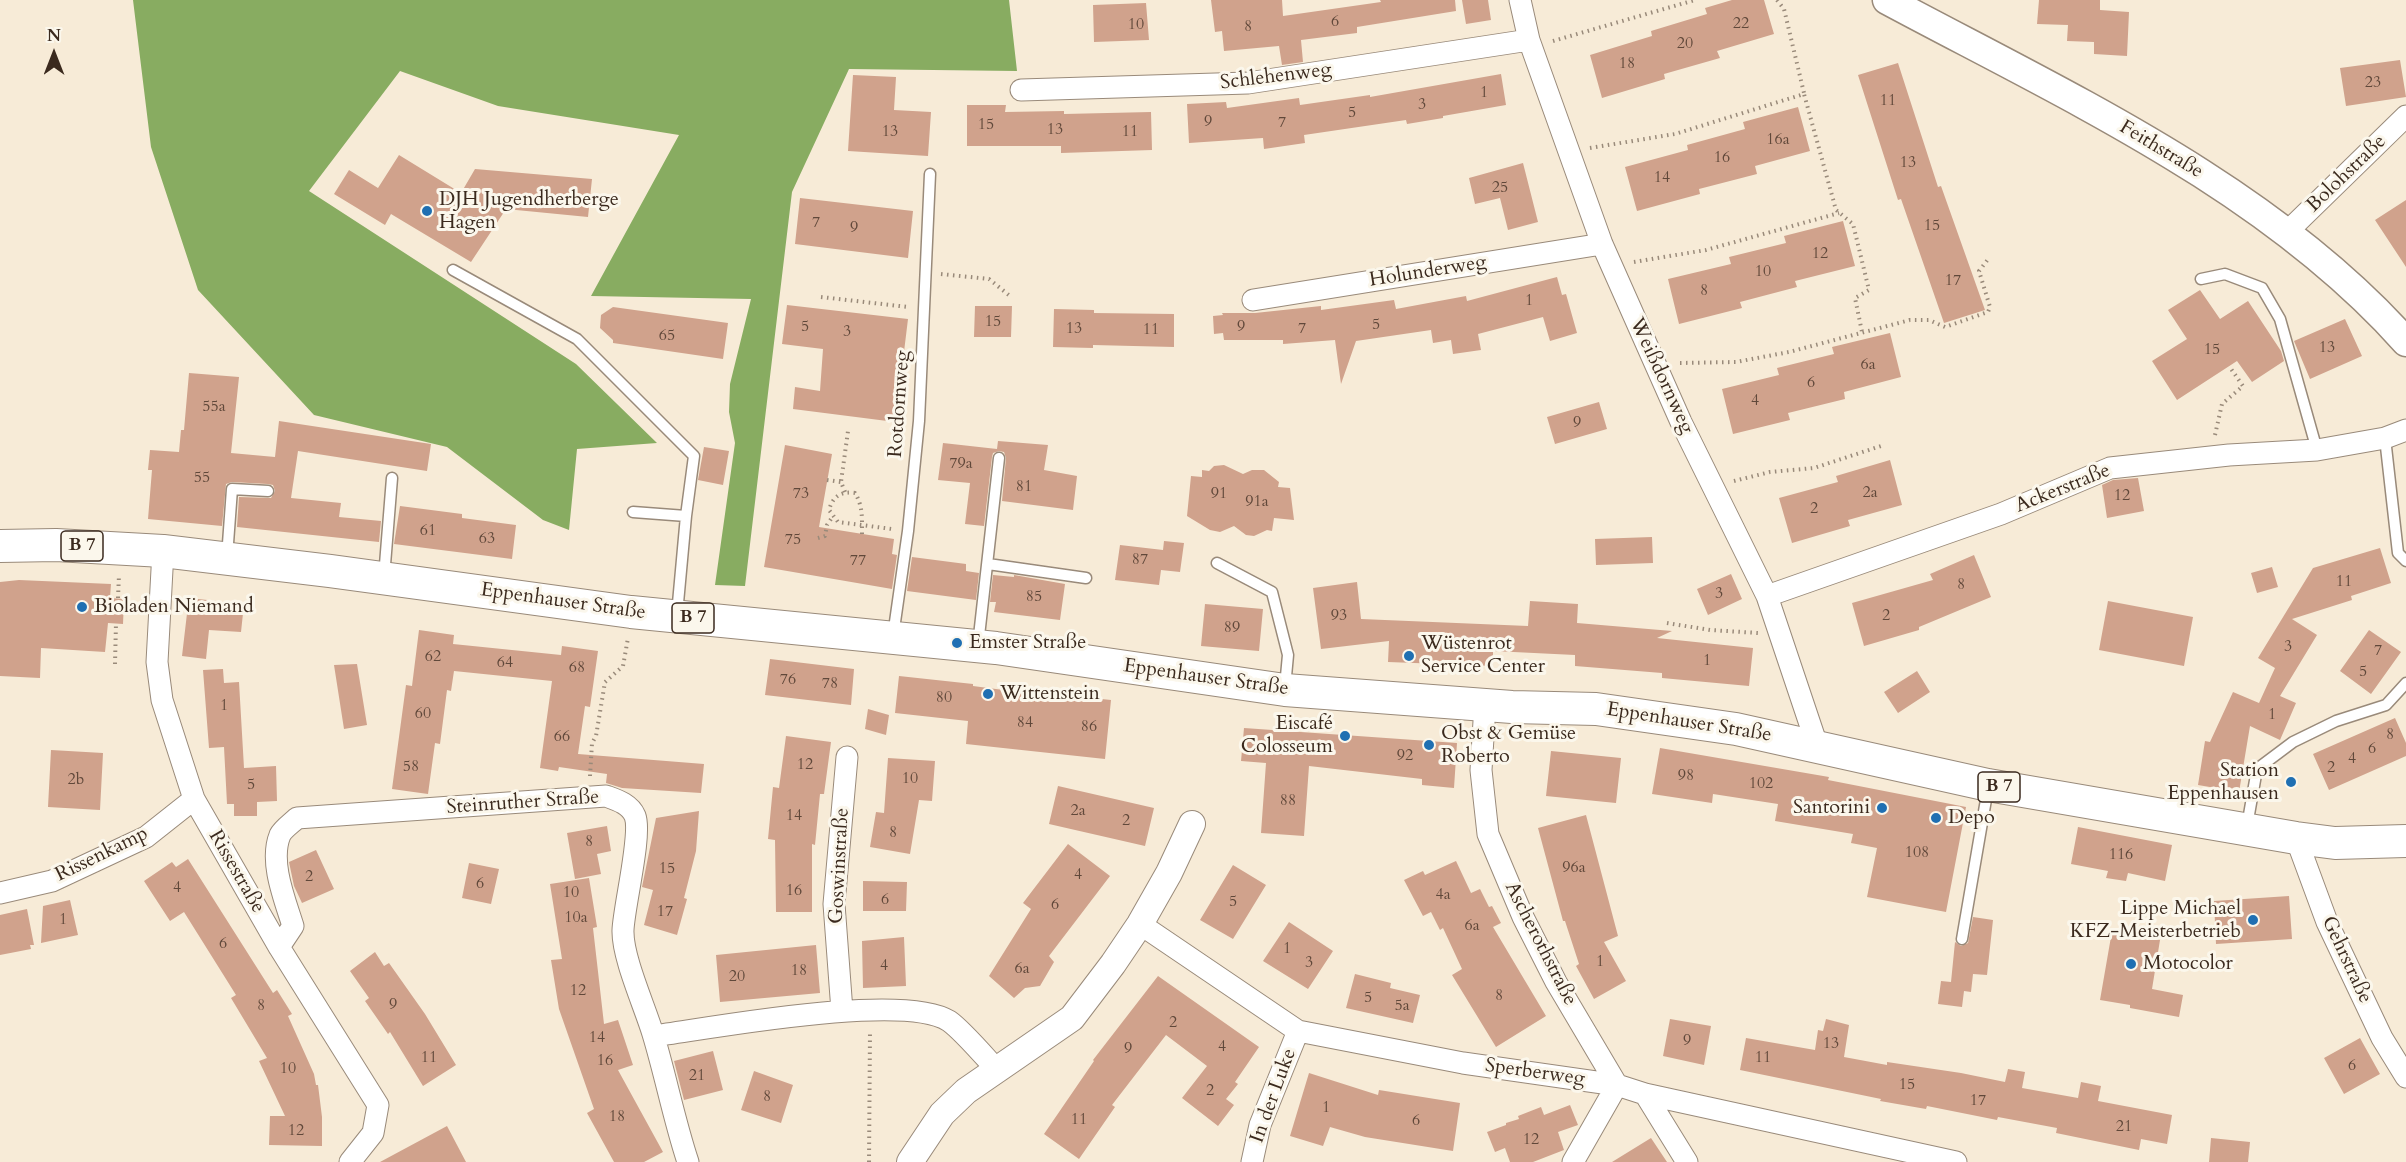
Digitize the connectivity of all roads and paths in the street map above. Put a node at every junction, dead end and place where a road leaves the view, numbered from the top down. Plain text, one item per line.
1 (1520, 0) edge
2 (1695, 0) edge
3 (1777, 0) edge
4 (1887, 0) edge
5 (1531, 43) junction
6 (1021, 90) dead end
7 (1804, 94) junction
8 (2406, 116) edge
9 (1569, 152) junction
10 (930, 174) dead end
11 (1840, 213) junction
12 (2287, 232) junction
13 (1602, 244) junction
14 (1989, 258) dead end
15 (1611, 266) junction
16 (453, 270) dead end
17 (926, 276) junction
18 (2201, 279) dead end
19 (1010, 296) dead end
20 (821, 297) dead end
21 (1253, 300) dead end
22 (924, 309) junction
23 (1862, 332) junction
24 (2406, 342) edge
25 (1655, 364) junction
26 (2229, 366) dead end
27 (848, 430) dead end
28 (2406, 430) edge
29 (2385, 438) junction
30 (1884, 446) dead end
31 (2317, 450) junction
32 (2214, 457) junction
33 (999, 458) dead end
34 (392, 478) dead end
35 (827, 480) dead end
36 (841, 482) junction
37 (1713, 487) junction
38 (268, 491) dead end
39 (845, 492) junction
40 (633, 512) dead end
41 (686, 516) junction
42 (833, 516) junction
43 (862, 525) junction
44 (908, 531) junction
45 (862, 534) dead end
46 (818, 538) dead end
47 (0, 546) edge
48 (163, 551) junction
49 (226, 558) junction
50 (2406, 561) edge
51 (1217, 563) dead end
52 (988, 564) junction
53 (120, 572) dead end
54 (384, 578) junction
55 (1086, 578) dead end
56 (1767, 596) junction
57 (118, 598) dead end
58 (631, 612) junction
59 (677, 617) junction
60 (116, 623) dead end
61 (1667, 623) dead end
62 (1780, 635) junction
63 (893, 636) junction
64 (978, 646) junction
65 (115, 664) dead end
66 (2406, 683) edge
67 (1285, 690) junction
68 (1485, 705) junction
69 (1817, 745) junction
70 (847, 757) dead end
71 (1988, 785) junction
72 (589, 798) junction
73 (194, 799) junction
74 (1192, 824) dead end
75 (2246, 829) junction
76 (2296, 838) junction
77 (2406, 841) edge
78 (0, 892) edge
79 (1140, 924) junction
80 (1962, 939) dead end
81 (279, 947) junction
82 (842, 1011) junction
83 (870, 1011) junction
84 (1298, 1031) junction
85 (654, 1036) junction
86 (997, 1070) junction
87 (2406, 1077) edge
88 (1617, 1085) junction
89 (1645, 1094) junction
90 (350, 1162) edge
91 (688, 1162) edge
92 (869, 1162) edge
93 (910, 1162) edge
94 (1251, 1162) edge
95 (1573, 1162) edge
96 (1687, 1162) edge
97 (1956, 1162) edge

1 - 5 street, Weißdornweg
2 - 5 path
3 - 7 path
4 - 12 main road, Feithstraße
5 - 6 street, Schlehenweg
5 - 9 street, Weißdornweg
7 - 9 path
7 - 11 path
8 - 12 street, Bolohstraße
9 - 13 street, Weißdornweg
10 - 17 lane, Rotdornweg
11 - 15 path
11 - 23 path
12 - 24 main road, Feithstraße
13 - 15 street, Weißdornweg
13 - 21 street, Holunderweg
14 - 23 path
15 - 25 street, Weißdornweg
16 - 41 lane
17 - 19 path
17 - 22 lane, Rotdornweg
18 - 31 lane
20 - 22 path
22 - 44 lane, Rotdornweg
23 - 25 path
25 - 37 street, Weißdornweg
26 - 32 path
27 - 36 path
28 - 29 street, Ackerstraße
29 - 31 street, Ackerstraße
29 - 50 lane
30 - 37 path
31 - 32 street, Ackerstraße
32 - 56 street, Ackerstraße
33 - 52 lane
34 - 54 lane
35 - 36 path
36 - 39 path
37 - 56 street, Weißdornweg
38 - 49 lane
39 - 42 path
39 - 43 path
40 - 41 lane
41 - 59 lane
42 - 43 path
42 - 46 path
43 - 44 path
43 - 45 path
44 - 63 lane, Rotdornweg
47 - 48 main road, Eppenhauser Straße / B 7
48 - 49 main road, Eppenhauser Straße / B 7
48 - 73 street, Rissestraße
49 - 54 main road, Eppenhauser Straße / B 7
51 - 67 lane
52 - 55 lane
52 - 64 lane
53 - 57 path
54 - 58 main road, Eppenhauser Straße / B 7
56 - 62 street, Weißdornweg
58 - 59 main road, Eppenhauser Straße / B 7
58 - 72 path
59 - 63 main road, Eppenhauser Straße / B 7
60 - 65 path
61 - 62 path
62 - 69 street, Weißdornweg
63 - 64 main road, Eppenhauser Straße / B 7
64 - 67 main road, Eppenhauser Straße / B 7
66 - 75 lane
67 - 68 main road, Eppenhauser Straße / B 7
68 - 69 main road, Eppenhauser Straße / B 7
68 - 88 street, Ascherothstraße
69 - 71 main road, Eppenhauser Straße / B 7
70 - 82 street, Goswinstraße
71 - 75 main road, Eppenhauser Straße / B 7
71 - 80 lane
72 - 81 street, Steinruther Straße
72 - 85 street, Steinruther Straße
73 - 78 street, Rissenkamp
73 - 81 street, Rissestraße
74 - 79 street
75 - 76 main road, Eppenhauser Straße / B 7
76 - 77 main road, Eppenhauser Straße / B 7
76 - 87 street, Gehrstraße
79 - 84 street, Sperberweg
79 - 86 street
81 - 90 street, Rissestraße
82 - 83 street
82 - 85 street
83 - 86 street
83 - 92 path
84 - 88 street, Sperberweg
84 - 94 street, In der Luke
85 - 91 street, Steinruther Straße
86 - 93 street
88 - 89 street, Sperberweg
88 - 95 street
89 - 96 street
89 - 97 street, Sperberweg

